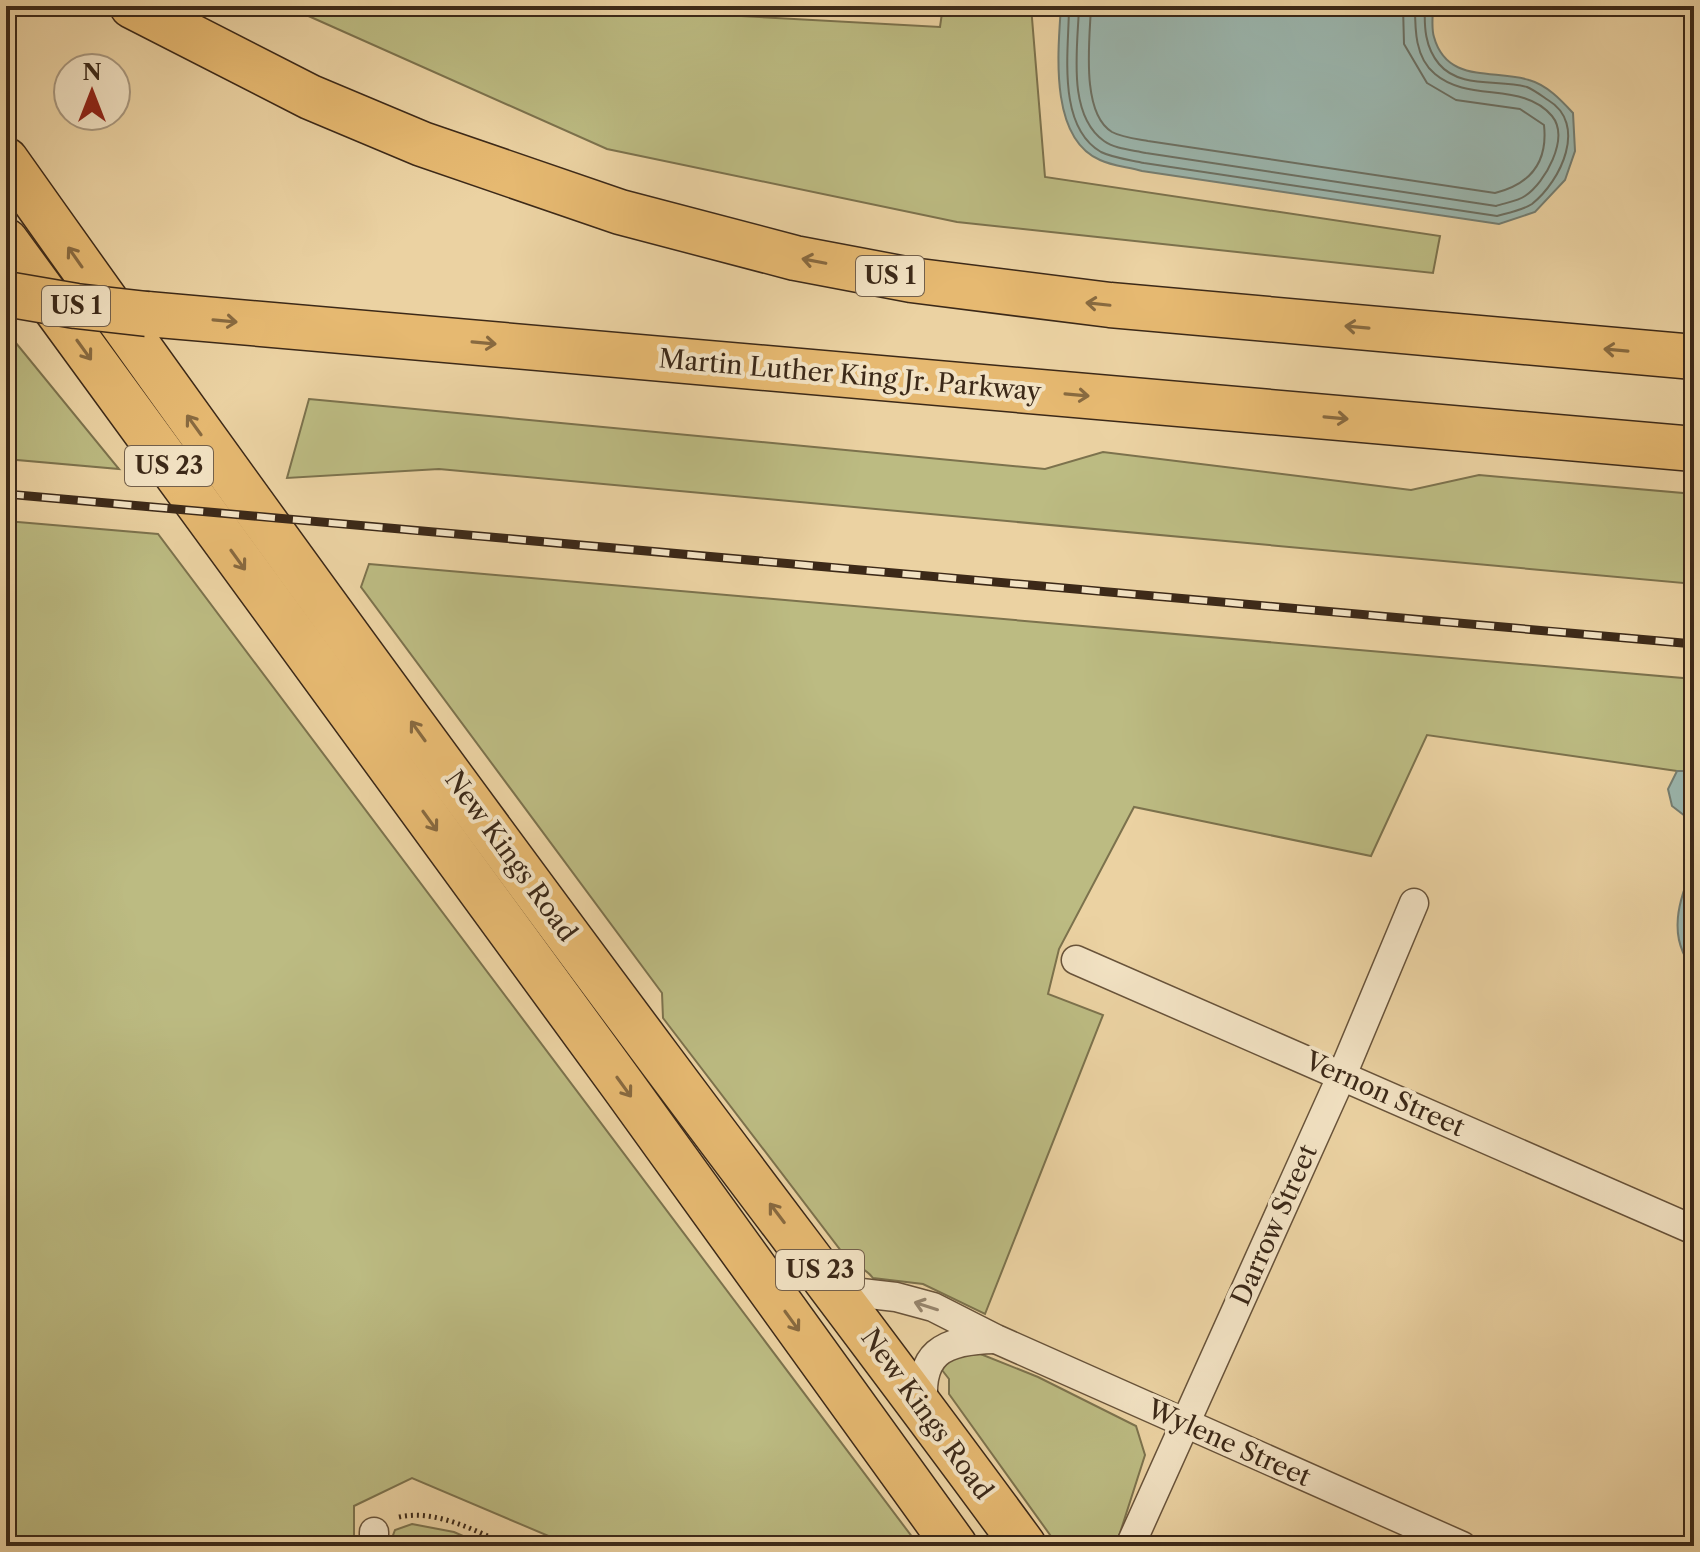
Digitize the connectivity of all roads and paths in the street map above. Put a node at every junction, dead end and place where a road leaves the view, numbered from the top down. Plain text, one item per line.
1 (132, 6) edge
2 (6, 160) edge
3 (6, 241) edge
4 (6, 294) edge
5 (1694, 357) edge
6 (1694, 449) edge
7 (356, 646) junction
8 (334, 690) junction
9 (1414, 903) dead end
10 (1076, 960) dead end
11 (1342, 1075) junction
12 (1694, 1230) edge
13 (835, 1290) junction
14 (996, 1339) junction
15 (925, 1411) junction
16 (1184, 1424) junction
17 (374, 1539) edge
18 (510, 1546) edge
19 (955, 1546) edge
20 (1024, 1546) edge
21 (1130, 1546) edge
22 (1462, 1546) edge

5 -> 1 main road, US 1
7 -> 2 main road, New Kings Road / US 23
3 -> 8 main road, New Kings Road / US 23
4 -> 6 main road, Martin Luther King Jr. Parkway / US 1, bridge
7 - 8 street
13 -> 7 main road, New Kings Road / US 23
8 -> 19 main road, New Kings Road / US 23
9 - 11 street, Darrow Street
10 - 11 street, Vernon Street
11 - 12 street, Vernon Street
11 - 16 street, Darrow Street
14 -> 13 street, Wylene Street
13 - 15 main road, New Kings Road / US 23
14 - 15 street
14 - 16 street, Wylene Street
15 - 20 main road, New Kings Road / US 23
16 - 21 street, Darrow Street
16 - 22 street, Wylene Street
17 - 18 path

